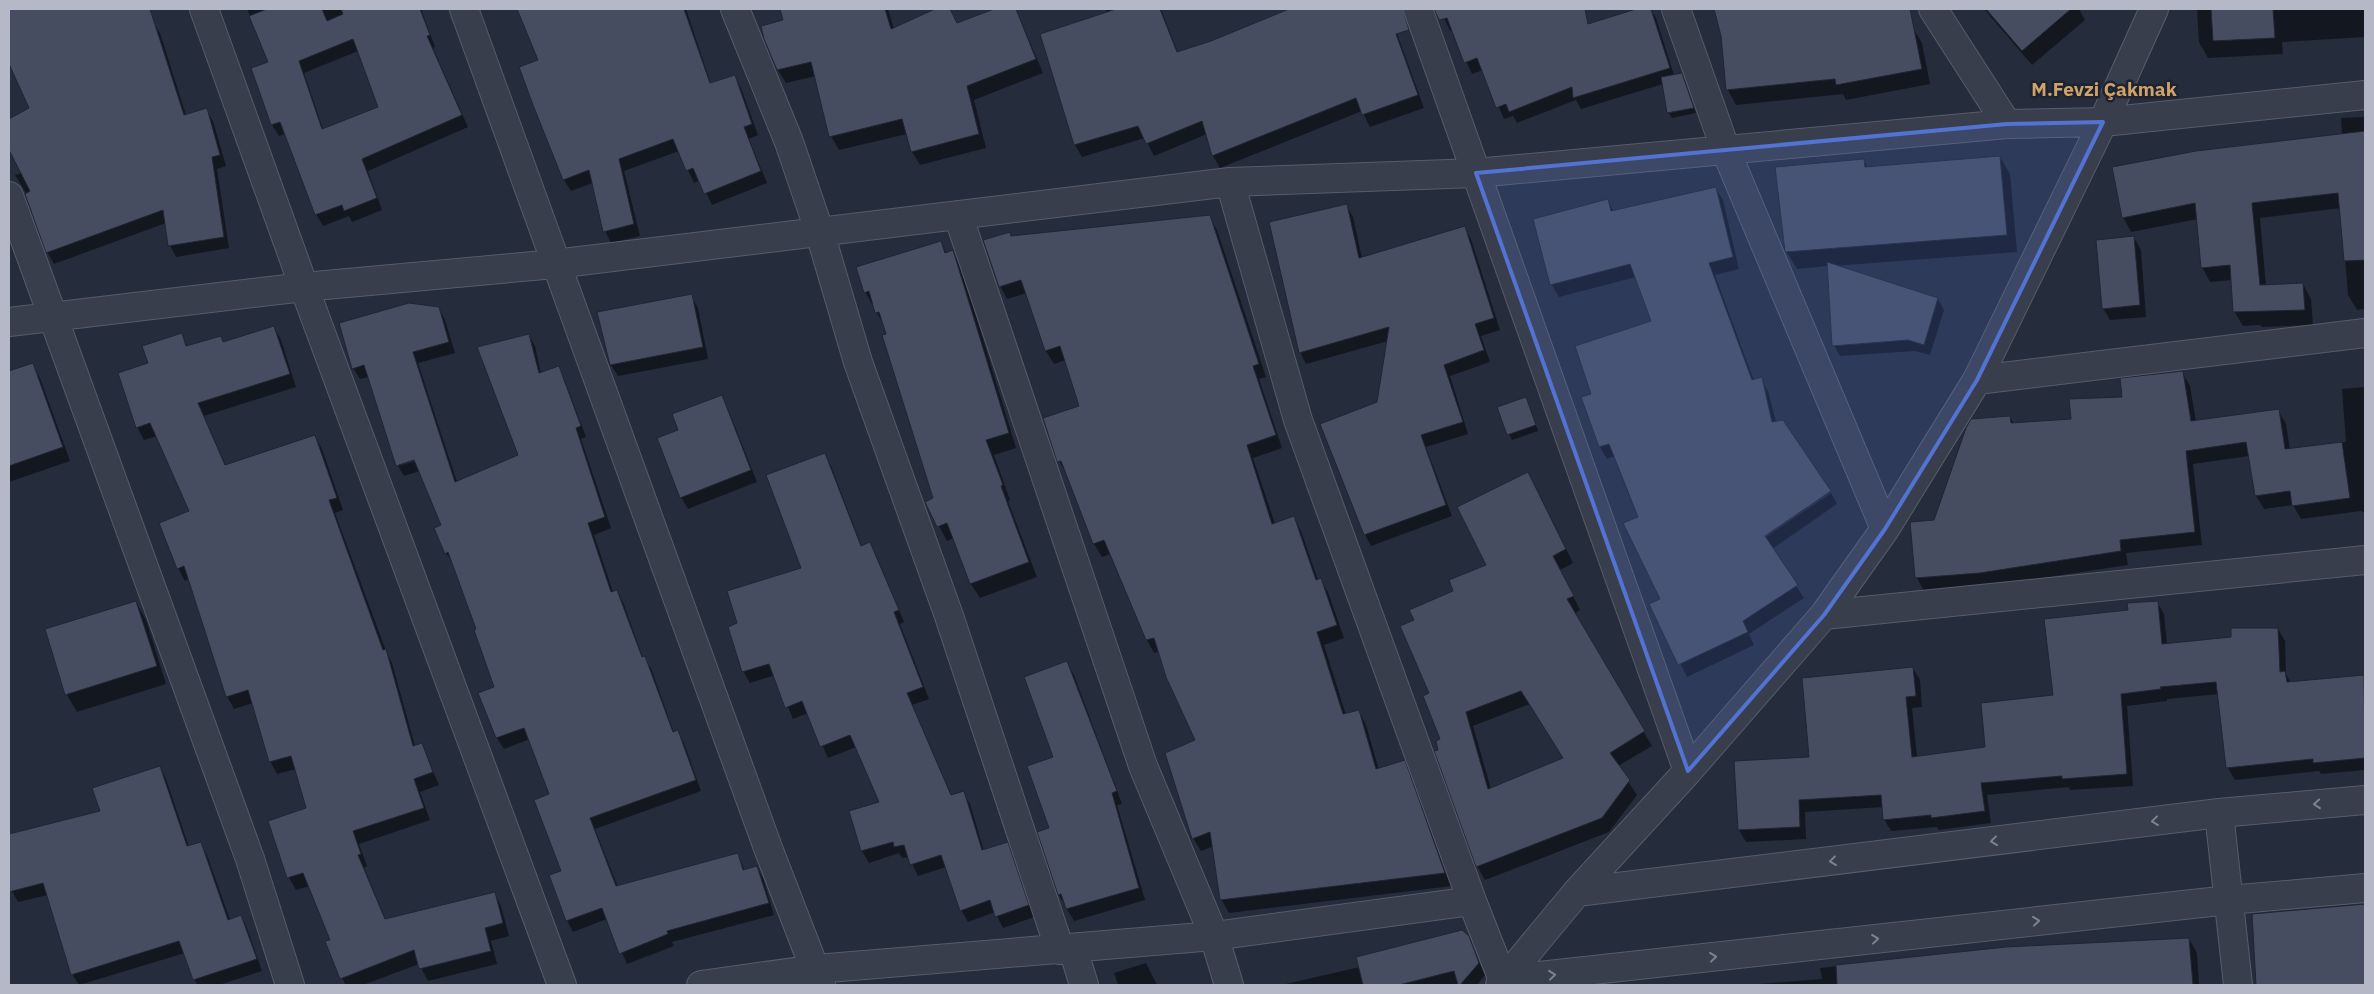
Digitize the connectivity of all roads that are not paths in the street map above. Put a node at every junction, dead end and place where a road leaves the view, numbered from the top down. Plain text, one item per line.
1 (204, 9) edge
2 (464, 9) edge
3 (735, 9) edge
4 (1418, 9) edge
5 (1676, 9) edge
6 (1933, 9) edge
7 (2154, 9) edge
8 (2365, 96) edge
9 (2103, 122) junction
10 (2007, 124) junction
11 (1726, 151) junction
12 (1476, 173) junction
13 (1230, 182) junction
14 (9, 196) edge
15 (958, 215) junction
16 (820, 233) junction
17 (555, 264) junction
18 (304, 287) junction
19 (52, 318) junction
20 (9, 322) edge
21 (2365, 333) edge
22 (1977, 380) junction
23 (1885, 529) junction
24 (2365, 560) edge
25 (1824, 614) junction
26 (1688, 771) junction
27 (2365, 800) edge
28 (2219, 813) junction
29 (2365, 888) edge
30 (1578, 892) junction
31 (2229, 900) junction
32 (1472, 901) junction
33 (1214, 936) junction
34 (1067, 949) junction
35 (819, 977) edge
36 (1502, 983) edge
37 (289, 985) edge
38 (562, 985) edge
39 (701, 985) edge
40 (1084, 985) edge
41 (1229, 985) edge
42 (2238, 985) edge

1 - 18 street
2 - 17 street
3 - 16 street
4 - 12 street
5 - 11 street
6 - 10 street
7 - 9 street
8 - 9 street
9 - 10 street
9 - 22 street
10 - 11 street
11 - 12 street
11 - 23 street
12 - 13 street
12 - 26 street
13 - 15 street
13 - 32 street
14 - 19 street
15 - 16 street
15 - 33 street
16 - 17 street
16 - 34 street
17 - 18 street
17 - 35 street
18 - 19 street
18 - 38 street
19 - 20 street
19 - 37 street
21 - 22 street
22 - 23 street
23 - 25 street
24 - 25 street
25 - 26 street
26 - 30 street
27 -> 28 street
28 -> 30 street
28 - 31 street
29 - 31 street
30 - 36 street
36 -> 31 street
31 - 42 street
32 - 33 street
32 - 36 street
33 - 34 street
33 - 41 street
34 - 35 street
34 - 40 street
35 - 39 street

